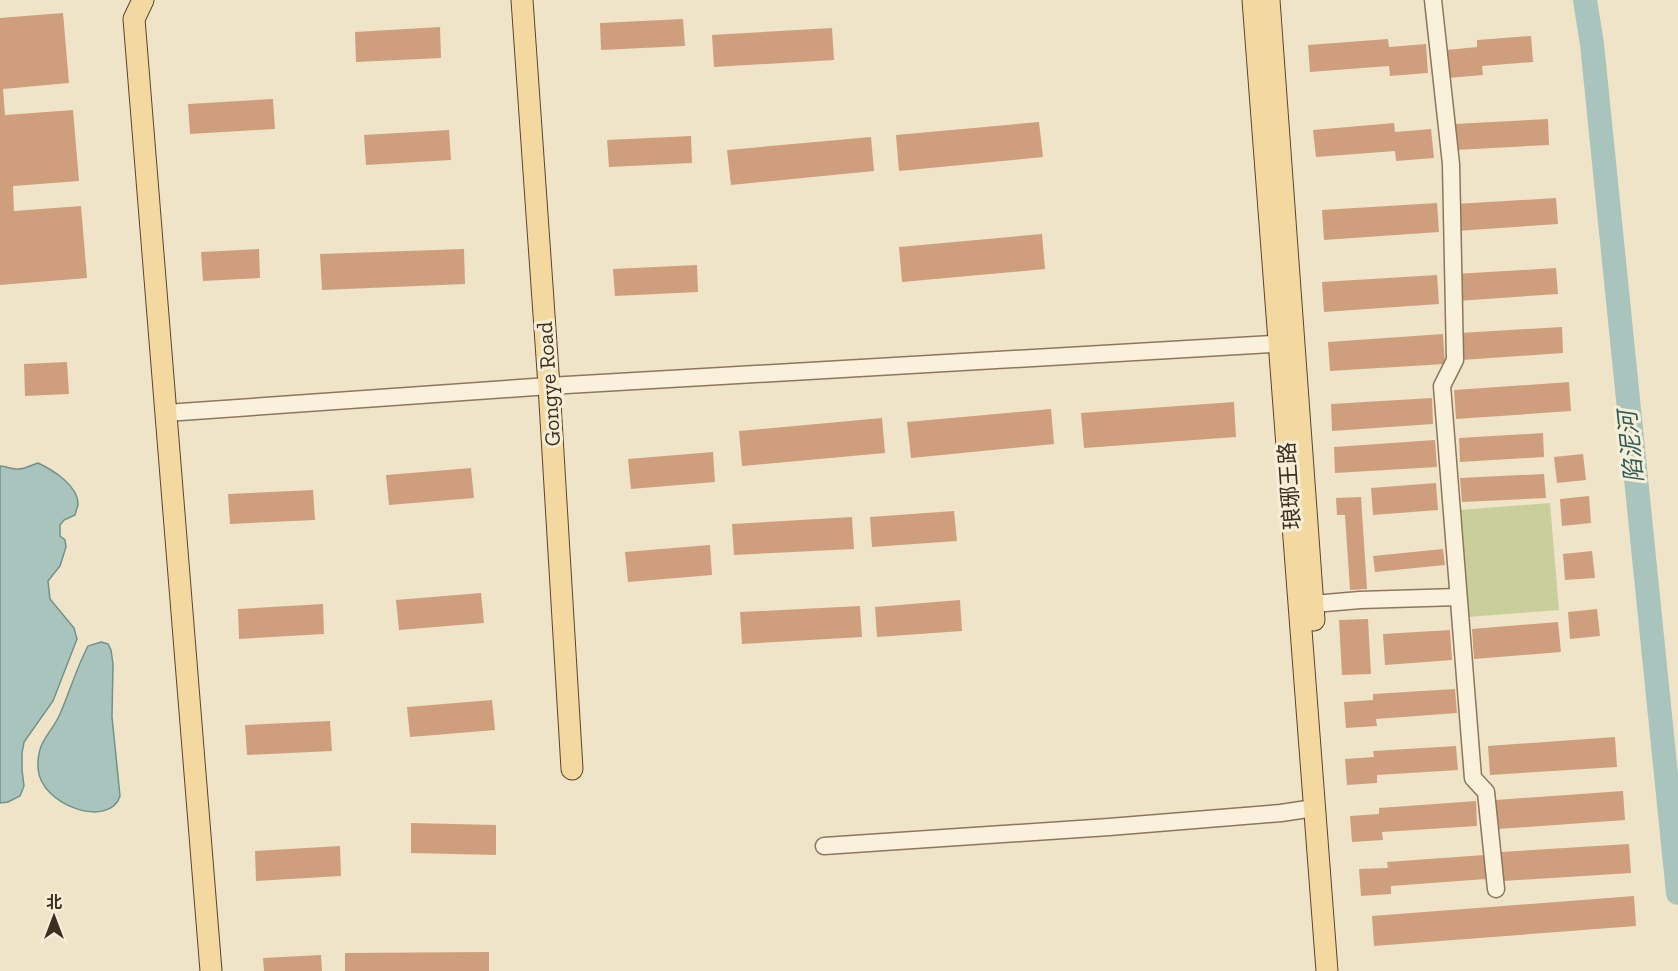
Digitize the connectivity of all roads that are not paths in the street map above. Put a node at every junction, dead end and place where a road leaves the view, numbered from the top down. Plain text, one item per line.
1 (142, 0) edge
2 (522, 0) edge
3 (1254, 0) edge
4 (1269, 0) edge
5 (1433, 0) edge
6 (1286, 343) junction
7 (549, 386) junction
8 (166, 413) junction
9 (1458, 597) junction
10 (1305, 604) junction
11 (572, 769) dead end
12 (1314, 808) junction
13 (824, 846) dead end
14 (1496, 890) dead end
15 (211, 971) edge
16 (1327, 971) edge
17 (1340, 971) edge

1 - 8 main road
2 - 7 main road, Gongye Road
3 - 6 main road, 琅琊王路
4 - 6 main road, 琅琊王路
5 - 9 street
6 - 7 street
6 - 10 main road, 琅琊王路
7 - 8 street
7 - 11 main road, Gongye Road
8 - 15 main road
9 - 10 street
9 - 14 street
10 - 12 main road, 琅琊王路
10 - 17 main road, 琅琊王路
12 - 13 street
12 - 16 main road, 琅琊王路

